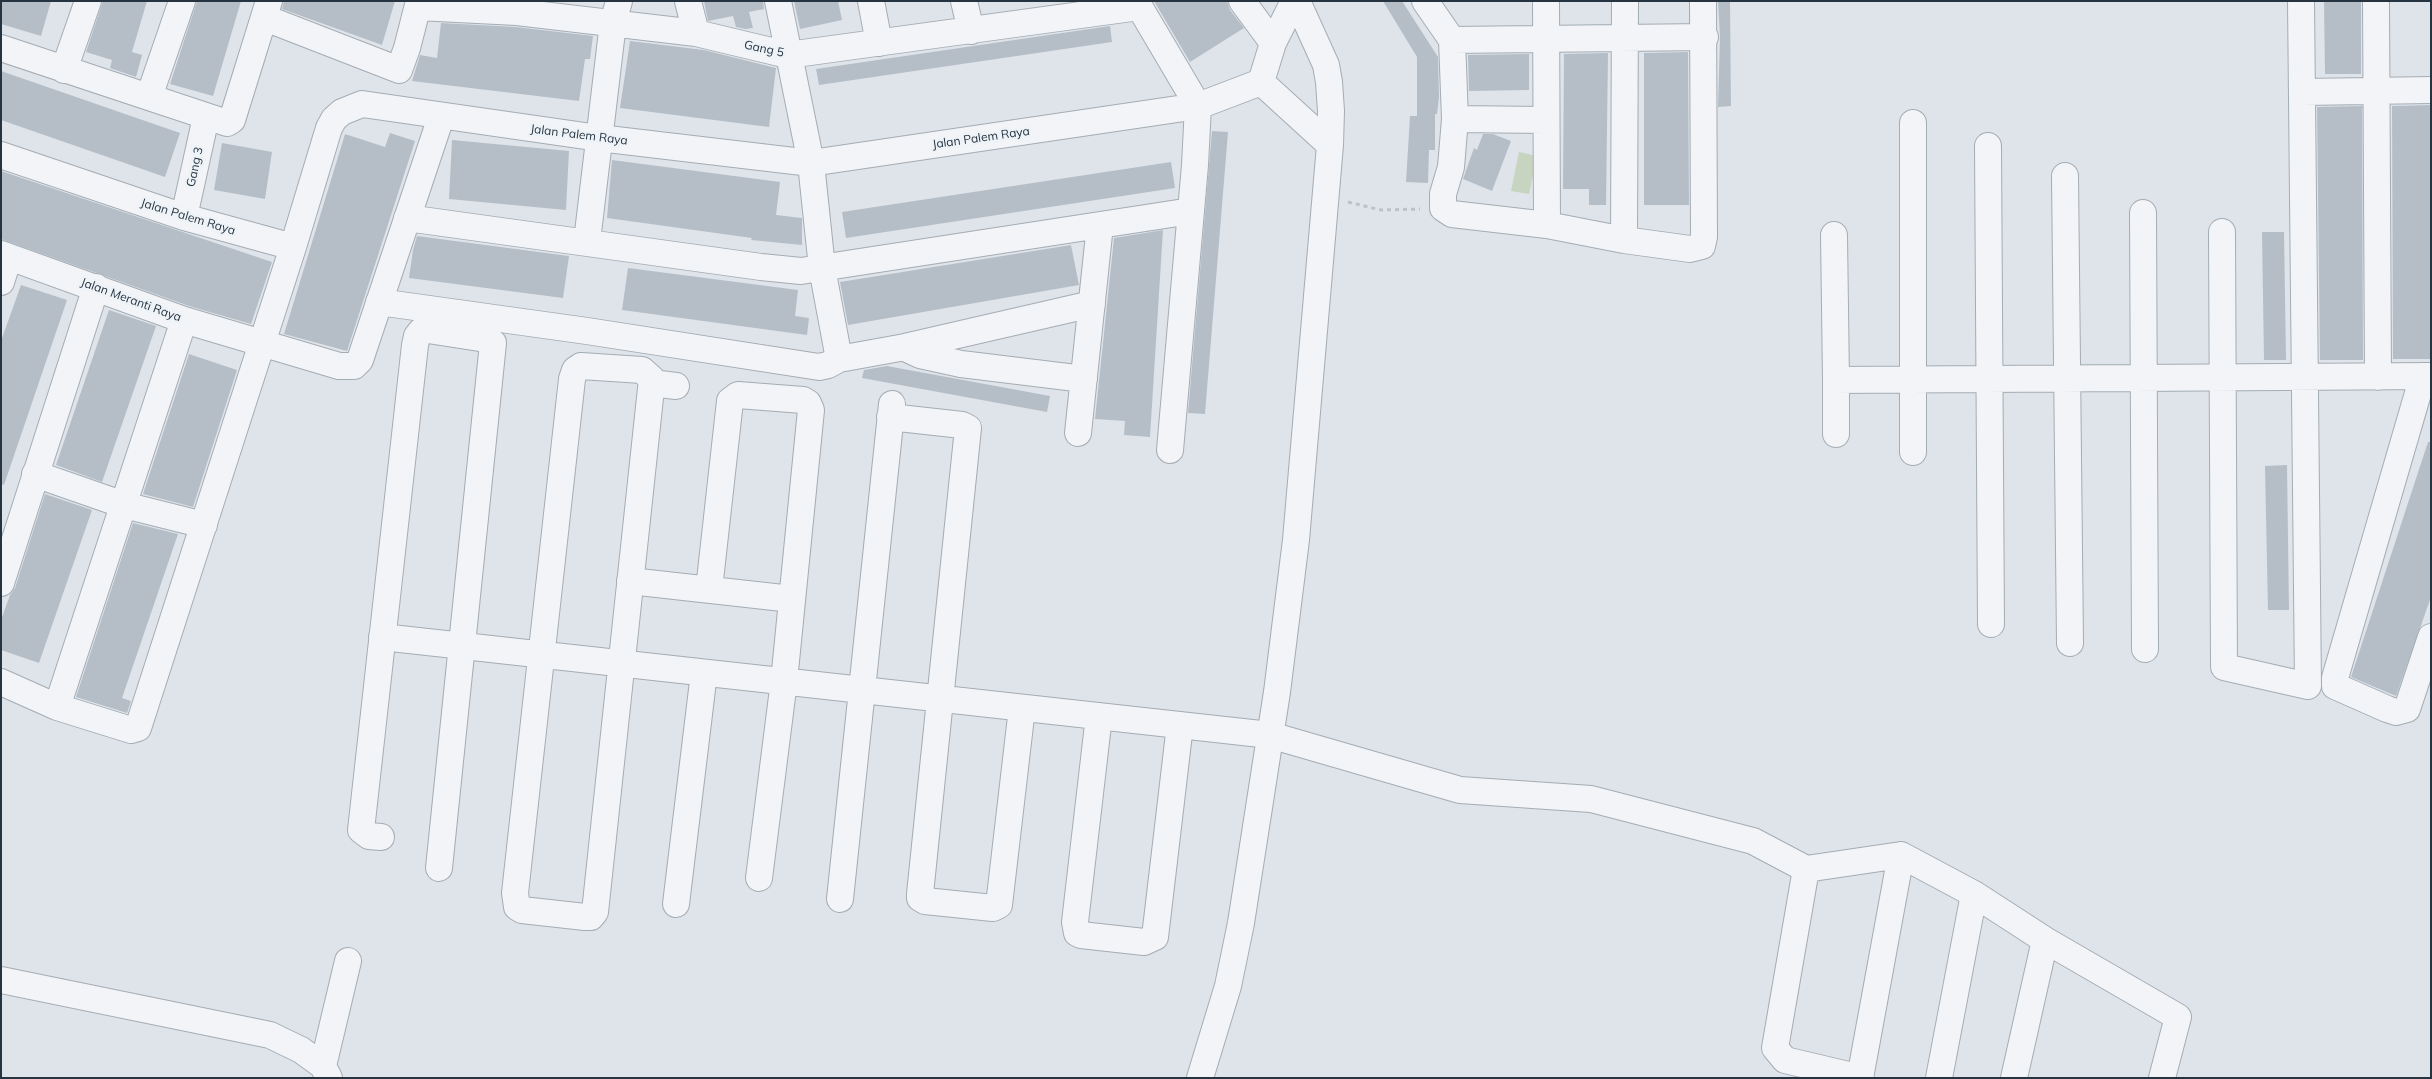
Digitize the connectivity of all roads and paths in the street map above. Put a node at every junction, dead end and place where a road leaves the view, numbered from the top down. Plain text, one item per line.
1 (88, 1) edge
2 (182, 1) edge
3 (688, 1) edge
4 (778, 1) edge
5 (871, 1) edge
6 (964, 1) edge
7 (1242, 1) edge
8 (1295, 1) edge
9 (1425, 1) edge
10 (1546, 1) edge
11 (1625, 1) edge
12 (1703, 1) edge
13 (2302, 1) edge
14 (2376, 1) edge
15 (418, 4) edge
16 (1138, 4) edge
17 (518, 6) edge
18 (267, 10) edge
19 (1036, 10) edge
20 (616, 12) edge
21 (971, 31) junction
22 (696, 34) junction
23 (1705, 37) junction
24 (1625, 38) junction
25 (1547, 39) junction
26 (1452, 40) junction
27 (879, 43) junction
28 (1272, 43) junction
29 (1, 48) edge
30 (788, 55) junction
31 (64, 70) junction
32 (399, 70) junction
33 (1261, 82) junction
34 (2431, 90) edge
35 (2303, 92) junction
36 (2376, 92) junction
37 (150, 97) junction
38 (1198, 106) junction
39 (392, 108) junction
40 (440, 116) junction
41 (206, 117) junction
42 (1455, 119) junction
43 (1545, 120) junction
44 (1913, 123) dead end
45 (599, 138) junction
46 (1330, 145) junction
47 (1988, 146) dead end
48 (1, 155) edge
49 (811, 163) junction
50 (2065, 176) dead end
51 (1325, 196) junction
52 (1443, 208) junction
53 (1191, 211) junction
54 (2143, 213) dead end
55 (184, 217) junction
56 (406, 218) junction
57 (1100, 225) junction
58 (1547, 225) junction
59 (2222, 232) dead end
60 (1834, 235) dead end
61 (1624, 240) junction
62 (587, 241) junction
63 (293, 247) junction
64 (5, 255) edge
65 (822, 268) junction
66 (1, 282) edge
67 (96, 287) junction
68 (379, 302) junction
69 (1092, 304) junction
70 (184, 320) junction
71 (262, 342) junction
72 (905, 347) junction
73 (839, 359) junction
74 (2427, 376) edge
75 (2378, 377) junction
76 (2144, 378) junction
77 (2223, 378) junction
78 (2306, 378) junction
79 (1084, 379) junction
80 (1914, 379) junction
81 (1988, 379) junction
82 (2067, 379) junction
83 (1836, 380) junction
84 (1078, 433) dead end
85 (1836, 434) dead end
86 (1170, 450) dead end
87 (1914, 452) dead end
88 (35, 474) junction
89 (124, 505) junction
90 (204, 525) junction
91 (630, 581) junction
92 (1, 583) edge
93 (709, 590) junction
94 (792, 599) junction
95 (1991, 624) dead end
96 (382, 637) junction
97 (2431, 637) edge
98 (2070, 643) dead end
99 (463, 646) junction
100 (2145, 649) dead end
101 (541, 655) junction
102 (621, 664) junction
103 (704, 673) junction
104 (784, 681) junction
105 (1, 682) edge
106 (861, 690) junction
107 (941, 698) junction
108 (57, 707) junction
109 (1022, 708) junction
110 (1099, 716) junction
111 (1180, 725) junction
112 (1270, 735) junction
113 (381, 837) dead end
114 (1902, 855) junction
115 (439, 868) dead end
116 (1806, 869) junction
117 (759, 878) dead end
118 (1974, 894) junction
119 (840, 899) dead end
120 (676, 904) dead end
121 (2044, 940) junction
122 (348, 961) dead end
123 (1, 980) edge
124 (326, 1072) edge
125 (1200, 1078) edge
126 (1860, 1078) edge
127 (1938, 1078) edge
128 (2014, 1078) edge
129 (2162, 1078) edge

1 - 31 street
2 - 37 street
3 - 22 street
4 - 30 street
5 - 27 street
6 - 21 street
7 - 28 street
8 - 28 street
8 - 46 street
9 - 26 street
10 - 25 street
11 - 24 street
12 - 23 street
13 - 35 street
14 - 36 street
15 - 17 street, Gang 5
15 - 32 street
16 - 19 street, Gang 5
16 - 38 street
17 - 20 street, Gang 5
18 - 32 street
18 - 41 street
19 - 21 street, Gang 5
20 - 22 street, Gang 5
20 - 45 street
21 - 27 street, Gang 5
22 - 30 street, Gang 5
23 - 24 street
23 - 61 street
24 - 25 street
24 - 61 street
25 - 26 street
25 - 43 street
26 - 42 street
27 - 30 street, Gang 5
28 - 33 street
29 - 31 street
30 - 49 street
31 - 37 street
32 - 39 street
33 - 38 street, Jalan Palem Raya
33 - 46 street
34 - 36 street
35 - 36 street
35 - 78 street
36 - 75 street
37 - 41 street
38 - 49 street, Jalan Palem Raya
38 - 53 street
39 - 40 street, Jalan Palem Raya
39 - 63 street, Jalan Palem Raya
40 - 45 street, Jalan Palem Raya
40 - 56 street
41 - 55 street, Gang 3
42 - 43 street
42 - 52 street
43 - 58 street
44 - 80 street
45 - 49 street, Jalan Palem Raya
45 - 62 street
46 - 51 street
47 - 81 street
48 - 55 street, Jalan Palem Raya
49 - 65 street
50 - 82 street
51 - 52 path
51 - 112 street
52 - 58 street
53 - 57 street
53 - 86 street
54 - 76 street
55 - 63 street, Jalan Palem Raya
56 - 62 street
56 - 68 street
57 - 65 street
57 - 69 street
58 - 61 street
59 - 77 street
60 - 83 street
62 - 65 street
63 - 71 street
64 - 66 street
64 - 67 street, Jalan Meranti Raya
65 - 73 street
67 - 70 street, Jalan Meranti Raya
67 - 88 street
68 - 71 street, Jalan Meranti Raya
68 - 73 street
69 - 72 street
69 - 79 street
70 - 71 street, Jalan Meranti Raya
70 - 89 street
71 - 90 street
72 - 73 street
72 - 79 street
74 - 75 street
74 - 97 street
75 - 78 street
76 - 77 street
76 - 82 street
76 - 100 street
77 - 78 street
77 - 78 street
79 - 84 street
80 - 81 street
80 - 83 street
80 - 87 street
81 - 82 street
81 - 95 street
82 - 98 street
83 - 85 street
88 - 89 street
88 - 92 street
89 - 90 street
89 - 108 street
90 - 108 street
91 - 93 street
91 - 101 street
91 - 102 street
93 - 94 street
93 - 94 street
94 - 104 street
96 - 99 street
96 - 99 street
96 - 113 street
99 - 101 street
99 - 115 street
101 - 102 street
101 - 102 street
102 - 103 street
103 - 104 street
103 - 120 street
104 - 106 street
104 - 117 street
105 - 108 street
106 - 107 street
106 - 107 street
106 - 119 street
107 - 109 street
107 - 109 street
109 - 110 street
110 - 111 street
110 - 111 street
111 - 112 street
112 - 116 street
112 - 125 street
114 - 116 street
114 - 118 street
114 - 126 street
116 - 126 street
118 - 121 street
118 - 127 street
121 - 128 street
121 - 129 street
122 - 124 street
123 - 124 street

